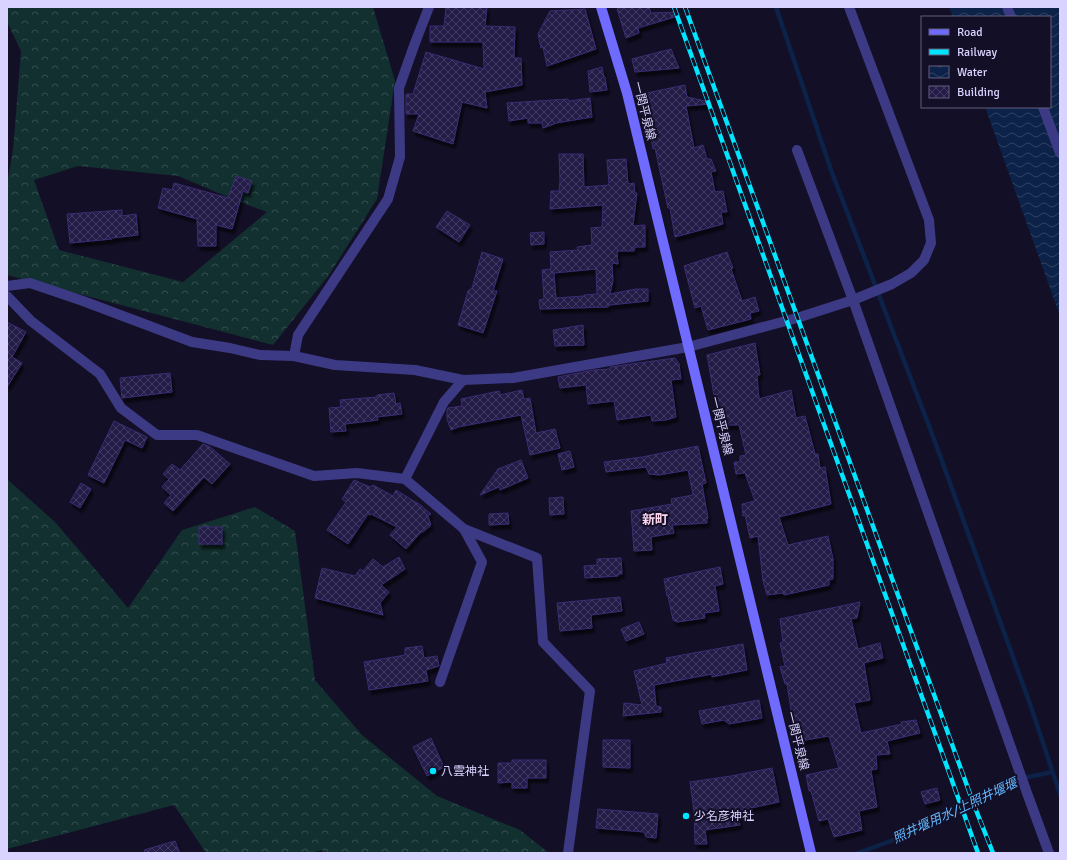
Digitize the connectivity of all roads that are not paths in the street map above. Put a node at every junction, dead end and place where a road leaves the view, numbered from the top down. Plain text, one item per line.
1 (429, 7) edge
2 (601, 7) edge
3 (849, 7) edge
4 (1043, 108) edge
5 (797, 150) dead end
6 (1060, 153) edge
7 (7, 286) edge
8 (7, 296) edge
9 (853, 300) junction
10 (688, 347) junction
11 (294, 356) junction
12 (463, 380) junction
13 (405, 479) junction
14 (464, 529) junction
15 (440, 682) dead end
16 (568, 853) edge
17 (811, 853) edge
18 (1049, 853) edge

1 - 11 street
2 - 10 main road, 一関平泉線
3 - 9 street
4 - 6 street
5 - 9 street
7 - 11 street
8 - 13 street
9 - 10 street
9 - 18 street
10 - 12 street
10 - 17 main road, 一関平泉線
11 - 12 street
12 - 13 street
13 - 14 street
14 - 15 street
14 - 16 street

